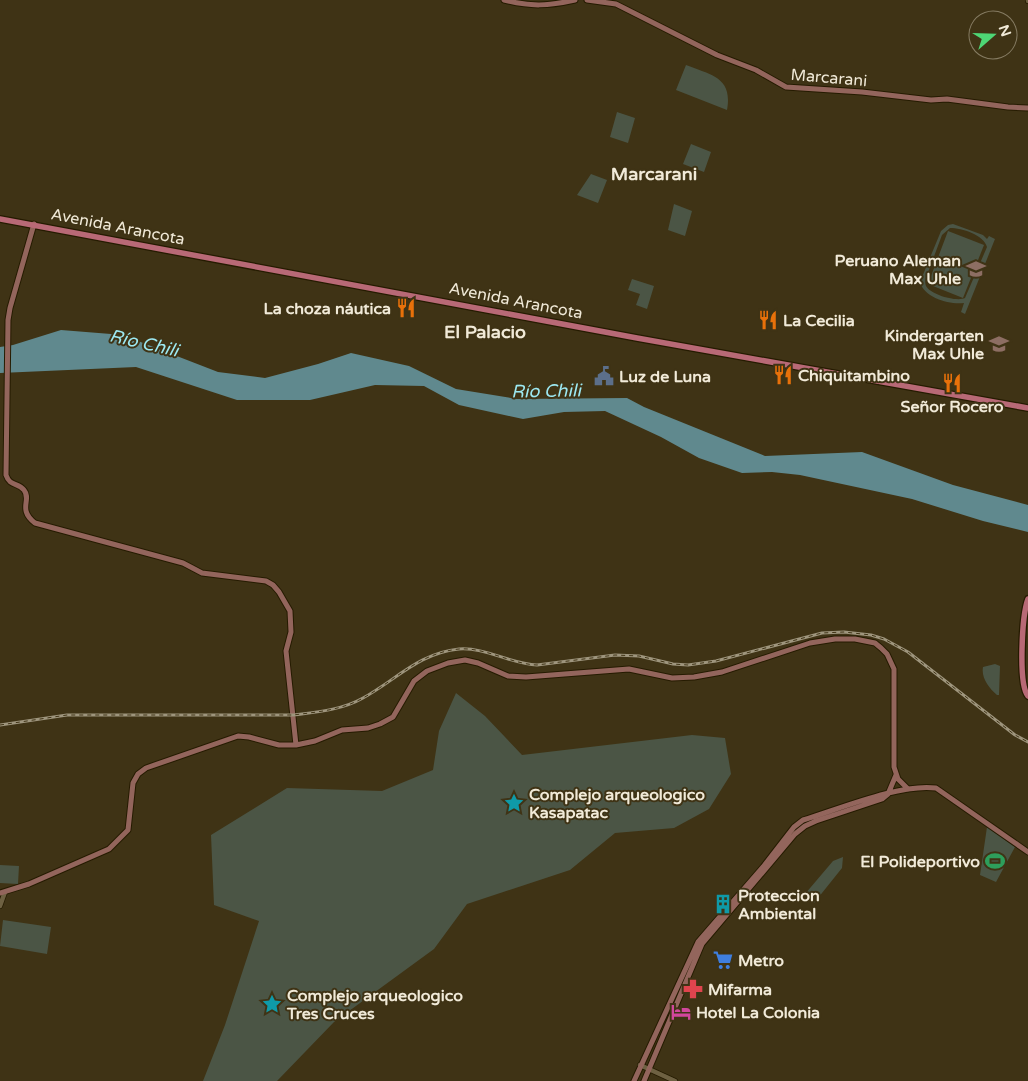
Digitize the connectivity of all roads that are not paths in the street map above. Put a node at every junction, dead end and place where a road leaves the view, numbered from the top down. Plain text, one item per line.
1 (504, 0) edge
2 (575, 0) edge
3 (587, 0) edge
4 (1028, 108) edge
5 (0, 219) edge
6 (34, 224) junction
7 (1028, 408) edge
8 (1028, 600) edge
9 (1026, 622) edge
10 (1028, 696) edge
11 (296, 745) junction
12 (896, 776) junction
13 (908, 789) junction
14 (888, 794) junction
15 (1028, 852) edge
16 (2, 892) edge
17 (0, 906) edge
18 (640, 1065) junction
19 (649, 1069) junction
20 (634, 1081) edge
21 (644, 1081) edge
22 (675, 1081) edge

1 - 2 main road
3 - 4 main road, Marcarani
5 - 6 main road, Avenida Arancota
6 - 7 main road, Avenida Arancota
6 - 11 main road
8 - 9 main road
9 - 10 main road
11 - 12 main road
11 - 16 main road
12 - 13 main road
12 - 14 main road
13 - 14 main road
13 - 15 main road
14 - 18 main road
14 - 19 main road
16 - 17 street
18 - 19 street
18 - 20 main road
19 - 21 main road
19 - 22 street

